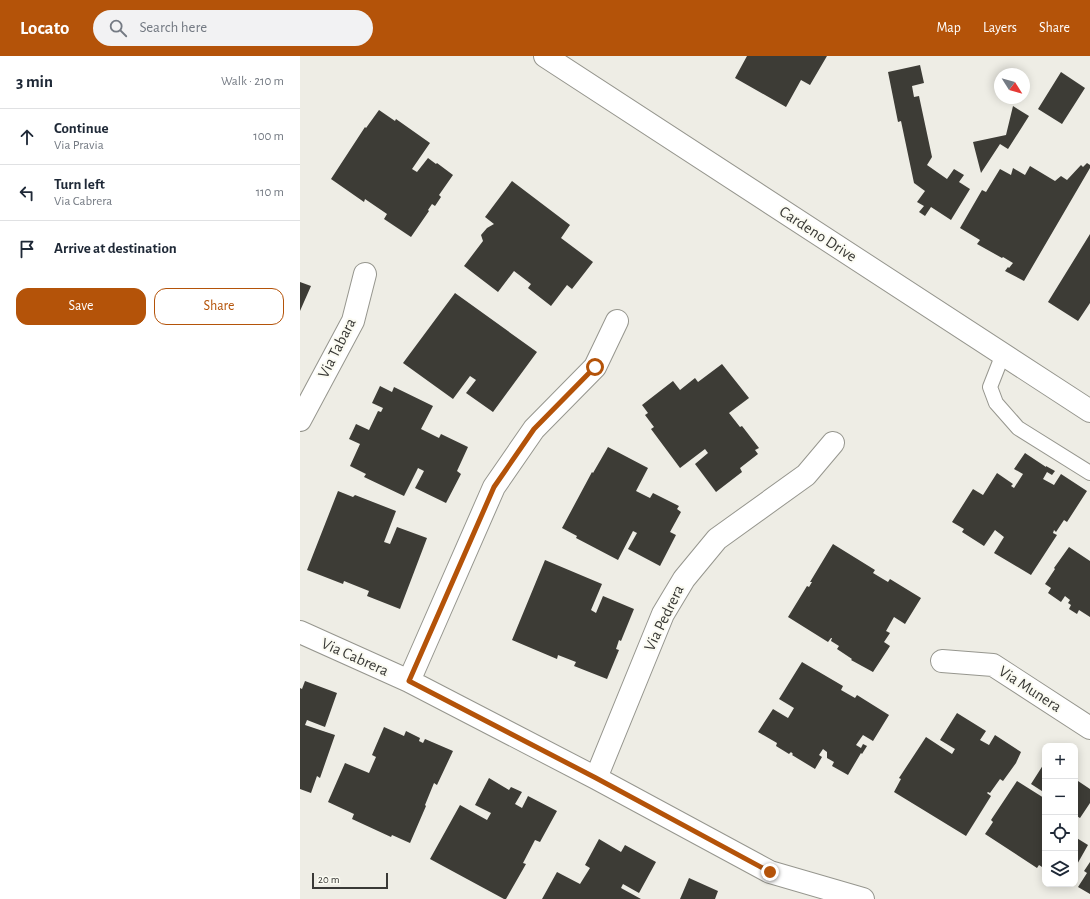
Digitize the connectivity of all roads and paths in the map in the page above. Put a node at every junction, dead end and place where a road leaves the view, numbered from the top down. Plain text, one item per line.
1 (545, 56) edge
2 (365, 274) dead end
3 (617, 321) dead end
4 (1003, 354) junction
5 (1090, 411) edge
6 (300, 420) edge
7 (832, 443) dead end
8 (1090, 473) edge
9 (300, 632) edge
10 (942, 661) dead end
11 (409, 681) junction
12 (1090, 728) edge
13 (596, 778) junction
14 (863, 899) edge

1 - 4 street, Cardeno Drive
2 - 6 street, Via Tabara
3 - 11 street
4 - 5 street, Cardeno Drive
4 - 8 lane
7 - 13 street, Via Pedrera
9 - 11 street, Via Cabrera
10 - 12 street, Via Munera
11 - 13 street, Via Cabrera
13 - 14 street, Via Cabrera

